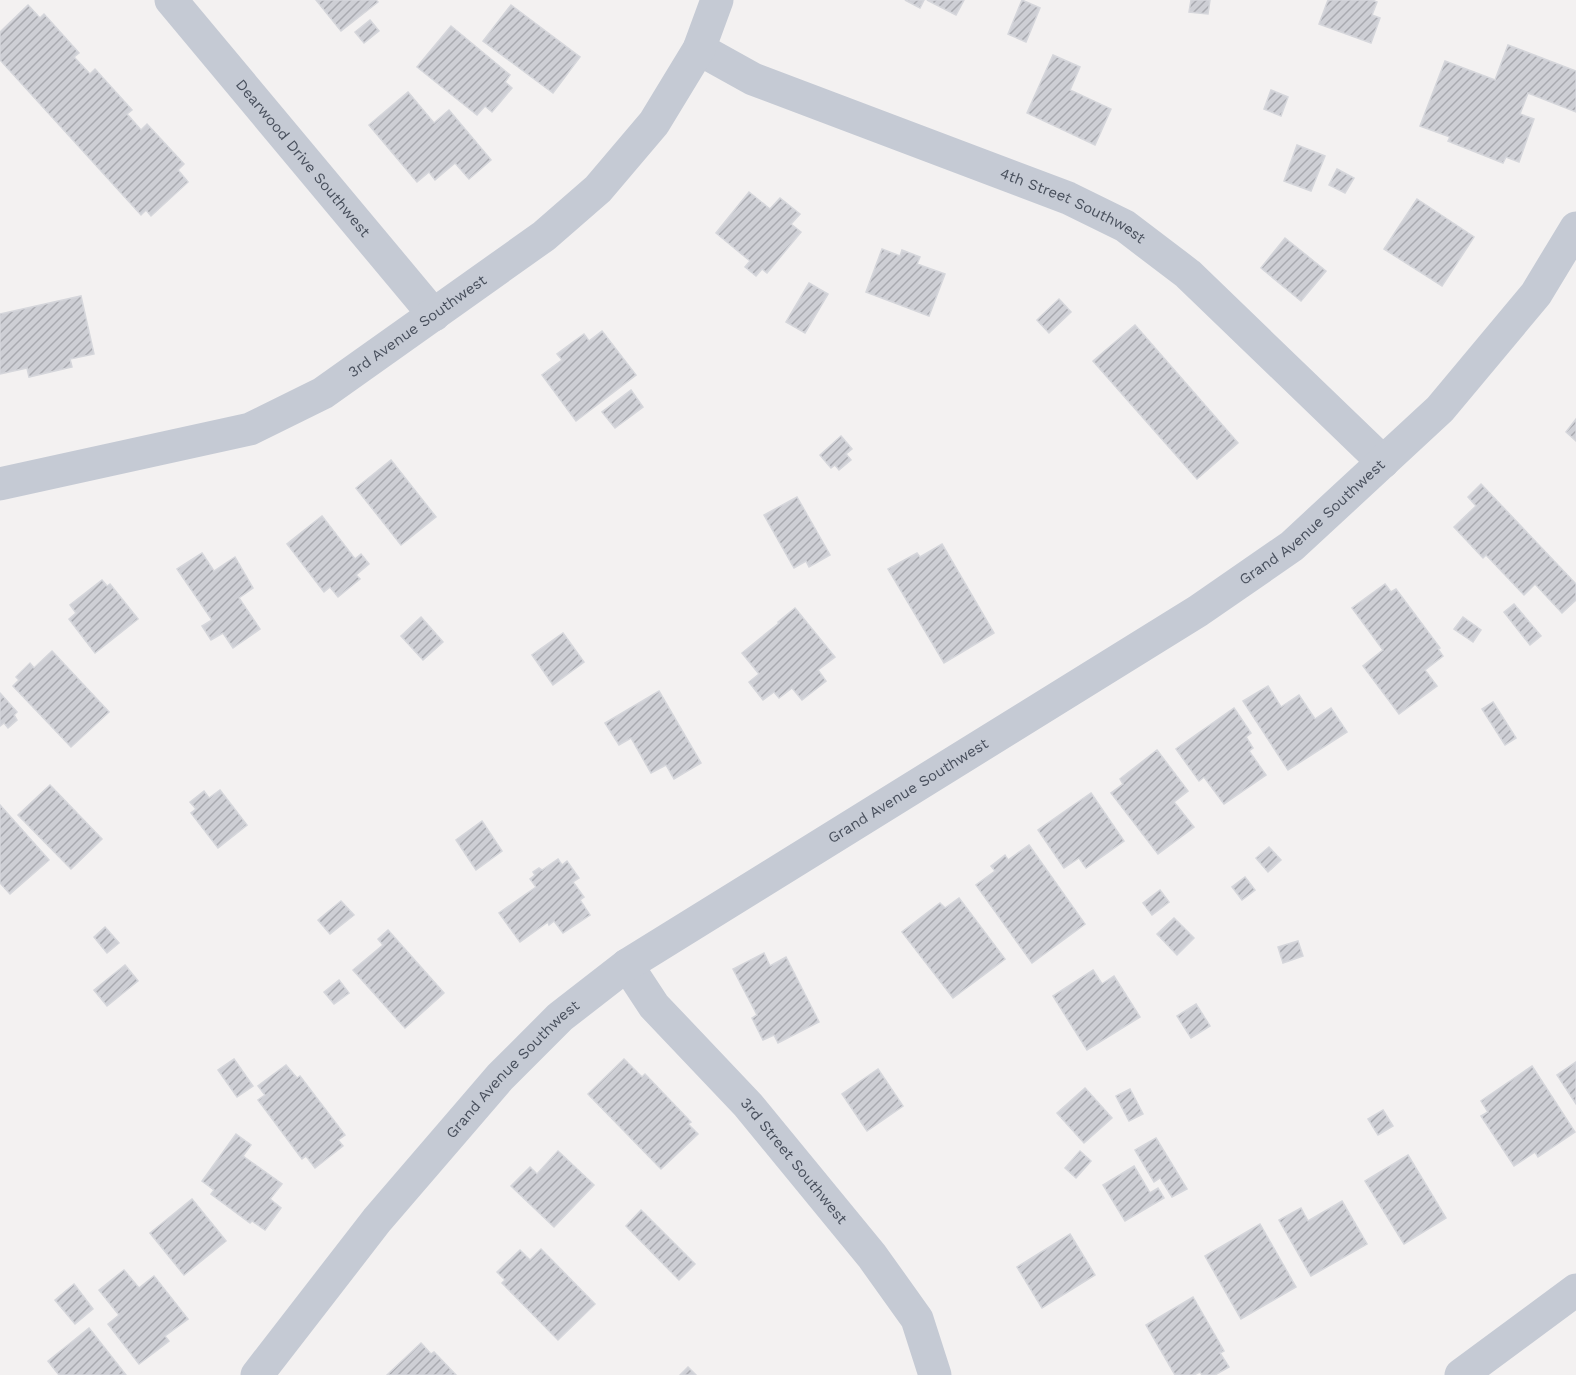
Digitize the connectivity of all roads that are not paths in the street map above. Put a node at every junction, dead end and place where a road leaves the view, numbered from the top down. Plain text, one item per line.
1 (171, 0) edge
2 (717, 0) edge
3 (699, 49) junction
4 (1576, 228) edge
5 (434, 315) junction
6 (1383, 462) junction
7 (0, 484) edge
8 (627, 964) junction
9 (1576, 1290) edge
10 (257, 1375) edge
11 (934, 1375) edge
12 (1461, 1375) edge

1 - 5 street, Dearwood Drive Southwest
2 - 3 street, 3rd Avenue Southwest
3 - 5 street, 3rd Avenue Southwest
3 - 6 street, 4th Street Southwest
4 - 6 street, Grand Avenue Southwest
5 - 7 street, 3rd Avenue Southwest
6 - 8 street, Grand Avenue Southwest
8 - 10 street, Grand Avenue Southwest
8 - 11 street, 3rd Street Southwest
9 - 12 street

